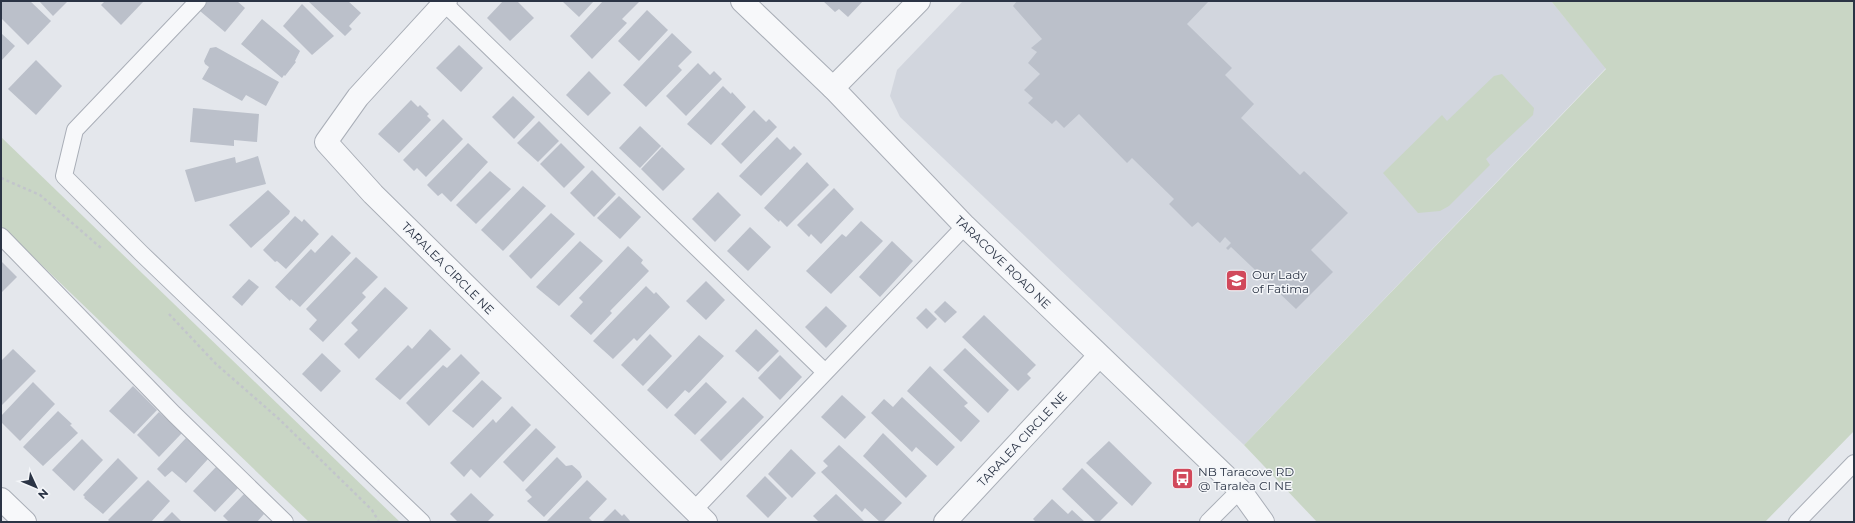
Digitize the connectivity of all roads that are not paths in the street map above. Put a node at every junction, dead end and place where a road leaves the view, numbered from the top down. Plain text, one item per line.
1 (198, 1) edge
2 (742, 1) edge
3 (919, 1) edge
4 (445, 2) edge
5 (833, 88) junction
6 (965, 226) junction
7 (1, 236) edge
8 (1099, 356) junction
9 (825, 372) junction
10 (1854, 463) edge
11 (1240, 490) junction
12 (1, 500) edge
13 (700, 516) edge
14 (24, 522) edge
15 (286, 522) edge
16 (422, 522) edge
17 (945, 522) edge
18 (1208, 522) edge
19 (1263, 522) edge
20 (1797, 522) edge

1 - 16 lane
2 - 5 street, TARACOVE ROAD NE
3 - 5 street
4 - 9 lane
4 - 13 street, TARALEA CIRCLE NE
5 - 6 street, TARACOVE ROAD NE
6 - 8 street, TARACOVE ROAD NE
6 - 9 lane
7 - 15 lane
8 - 11 street, TARACOVE ROAD NE
8 - 17 street, TARALEA CIRCLE NE
9 - 13 lane
10 - 20 lane
11 - 18 lane
11 - 19 street, TARACOVE ROAD NE
12 - 14 street

